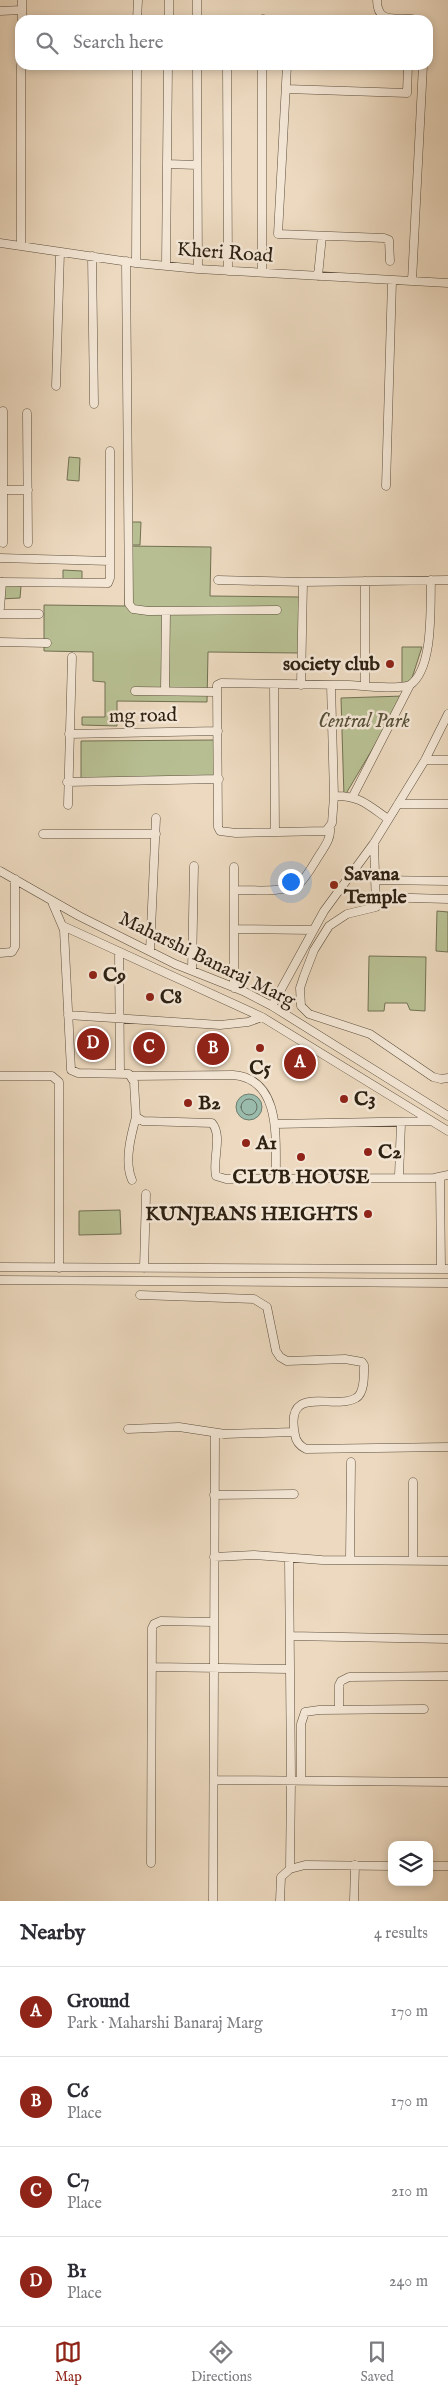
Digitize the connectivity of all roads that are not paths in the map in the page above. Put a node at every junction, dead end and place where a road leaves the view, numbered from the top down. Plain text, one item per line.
1 (22, 0) edge
2 (138, 0) edge
3 (169, 0) edge
4 (197, 0) edge
5 (377, 0) edge
6 (0, 10) edge
7 (22, 10) junction
8 (22, 15) edge
9 (137, 15) edge
10 (169, 15) edge
11 (197, 15) edge
12 (381, 15) edge
13 (22, 70) edge
14 (137, 70) edge
15 (168, 70) edge
16 (197, 70) edge
17 (227, 70) edge
18 (262, 70) edge
19 (287, 70) edge
20 (408, 70) edge
21 (423, 70) edge
22 (286, 89) junction
23 (167, 164) junction
24 (197, 165) junction
25 (322, 236) junction
26 (0, 243) edge
27 (21, 246) junction
28 (60, 252) junction
29 (92, 256) junction
30 (126, 261) junction
31 (390, 261) dead end
32 (136, 263) junction
33 (166, 265) junction
34 (198, 269) junction
35 (228, 270) junction
36 (262, 272) junction
37 (318, 276) junction
38 (392, 281) junction
39 (412, 282) junction
40 (448, 283) edge
41 (56, 386) dead end
42 (94, 404) dead end
43 (3, 411) dead end
44 (27, 413) dead end
45 (110, 451) dead end
46 (386, 486) dead end
47 (1, 490) edge
48 (28, 490) junction
49 (3, 543) dead end
50 (28, 543) dead end
51 (0, 558) edge
52 (110, 561) junction
53 (218, 580) dead end
54 (431, 580) junction
55 (448, 580) edge
56 (365, 581) junction
57 (1, 582) edge
58 (303, 582) junction
59 (0, 608) edge
60 (277, 610) dead end
61 (166, 611) junction
62 (0, 614) edge
63 (39, 614) dead end
64 (0, 642) edge
65 (46, 643) dead end
66 (72, 657) dead end
67 (274, 684) junction
68 (301, 685) junction
69 (331, 685) junction
70 (410, 685) junction
71 (365, 686) junction
72 (134, 690) dead end
73 (165, 691) junction
74 (216, 692) junction
75 (448, 714) edge
76 (218, 731) junction
77 (69, 734) junction
78 (425, 760) junction
79 (448, 760) edge
80 (219, 779) junction
81 (67, 782) junction
82 (334, 796) junction
83 (353, 796) junction
84 (398, 804) junction
85 (448, 804) edge
86 (68, 805) dead end
87 (156, 818) dead end
88 (388, 819) junction
89 (330, 829) junction
90 (276, 832) junction
91 (42, 834) dead end
92 (156, 834) junction
93 (374, 843) junction
94 (194, 866) dead end
95 (234, 867) dead end
96 (0, 872) edge
97 (15, 879) junction
98 (376, 880) junction
99 (448, 881) edge
100 (234, 890) junction
101 (376, 897) junction
102 (448, 899) edge
103 (52, 902) junction
104 (63, 926) junction
105 (234, 929) junction
106 (313, 930) junction
107 (150, 951) junction
108 (120, 952) junction
109 (0, 953) edge
110 (192, 970) junction
111 (234, 988) junction
112 (272, 1006) junction
113 (68, 1015) junction
114 (119, 1017) junction
115 (262, 1017) junction
116 (120, 1072) junction
117 (0, 1076) edge
118 (131, 1076) junction
119 (448, 1078) edge
120 (448, 1116) edge
121 (136, 1117) junction
122 (431, 1121) junction
123 (401, 1122) junction
124 (275, 1124) junction
125 (448, 1131) edge
126 (399, 1176) junction
127 (444, 1176) edge
128 (276, 1178) junction
129 (132, 1180) dead end
130 (146, 1194) dead end
131 (0, 1267) edge
132 (59, 1268) junction
133 (144, 1268) junction
134 (445, 1269) edge
135 (0, 1280) edge
136 (448, 1283) edge
137 (140, 1294) dead end
138 (128, 1429) dead end
139 (294, 1432) junction
140 (215, 1434) junction
141 (448, 1447) edge
142 (351, 1462) dead end
143 (413, 1482) dead end
144 (294, 1494) dead end
145 (214, 1495) junction
146 (214, 1557) junction
147 (289, 1558) junction
148 (350, 1560) junction
149 (413, 1560) junction
150 (448, 1561) edge
151 (213, 1622) junction
152 (290, 1636) junction
153 (448, 1639) edge
154 (152, 1667) junction
155 (213, 1668) junction
156 (289, 1669) junction
157 (448, 1676) edge
158 (424, 1709) dead end
159 (339, 1710) junction
160 (291, 1779) junction
161 (214, 1780) junction
162 (301, 1780) junction
163 (448, 1782) edge
164 (151, 1863) dead end
165 (355, 1865) junction
166 (388, 1866) edge
167 (433, 1866) edge
168 (448, 1866) edge
169 (290, 1869) junction
170 (213, 1901) edge
171 (280, 1901) edge
172 (354, 1901) edge

1 - 7 street
2 - 9 street
3 - 10 street
4 - 11 street
5 - 12 street
6 - 7 street
7 - 8 street
13 - 27 street
14 - 32 street
15 - 23 street
16 - 24 street
17 - 35 street
18 - 36 street
19 - 22 street
20 - 22 street
21 - 39 street
22 - 25 street
23 - 24 street
23 - 33 street
24 - 34 street
25 - 31 street
25 - 37 street
26 - 27 street, Kheri Road
27 - 28 street, Kheri Road
28 - 29 street, Kheri Road
28 - 41 street
29 - 30 street, Kheri Road
29 - 42 street
30 - 32 street, Kheri Road
30 - 61 street
32 - 33 street, Kheri Road
33 - 34 street, Kheri Road
34 - 35 street, Kheri Road
35 - 36 street, Kheri Road
36 - 37 street, Kheri Road
37 - 38 street, Kheri Road
38 - 39 street, Kheri Road
38 - 46 street
39 - 40 street, Kheri Road
43 - 47 street
44 - 48 street
45 - 52 street
47 - 48 street
47 - 49 street
48 - 50 street
51 - 52 street
52 - 57 street
53 - 58 street
54 - 55 street
54 - 56 street
54 - 70 street
56 - 58 street
56 - 71 street
57 - 59 street
58 - 68 street
60 - 61 street
61 - 73 street
62 - 63 street
64 - 65 street
66 - 77 street
67 - 68 street
67 - 74 street
67 - 90 street
68 - 69 street
69 - 71 street
69 - 82 street
70 - 71 street
70 - 83 street
72 - 73 street
73 - 74 street
74 - 76 street
75 - 78 street
76 - 77 street, mg road
76 - 80 street
77 - 81 street
78 - 79 street
78 - 84 street
80 - 81 street
80 - 90 street
81 - 86 street
82 - 83 street
82 - 89 street
83 - 88 street
84 - 85 street
84 - 88 street
87 - 92 street
88 - 93 street
89 - 90 street
89 - 100 street
91 - 92 street
92 - 107 street
93 - 98 street
93 - 106 street
94 - 110 street
95 - 100 street
96 - 97 street, Maharshi Banaraj Marg
97 - 103 street, Maharshi Banaraj Marg
97 - 109 street
98 - 99 street
98 - 101 street
100 - 105 street
101 - 102 street
101 - 119 street
103 - 104 street
103 - 107 street, Maharshi Banaraj Marg
104 - 108 street
104 - 113 street
105 - 106 street
105 - 111 street
106 - 112 street
107 - 110 street, Maharshi Banaraj Marg
108 - 114 street
108 - 115 street
110 - 111 street, Maharshi Banaraj Marg
111 - 112 street, Maharshi Banaraj Marg
112 - 120 street, Maharshi Banaraj Marg
113 - 114 street
113 - 116 street
114 - 115 street
114 - 116 street
115 - 122 street
116 - 118 street
117 - 132 street
118 - 121 street
118 - 124 street
121 - 128 street
121 - 129 street
122 - 123 street
122 - 125 street
123 - 124 street
123 - 126 street
124 - 128 street
126 - 127 street
126 - 128 street
127 - 134 street
130 - 133 street
131 - 132 street
132 - 133 street
133 - 134 street
135 - 136 street
137 - 139 street
138 - 140 street
139 - 140 street
139 - 141 street
140 - 145 street
142 - 148 street
143 - 149 street
144 - 145 street
145 - 146 street
146 - 147 street
146 - 151 street
147 - 148 street
147 - 152 street
148 - 149 street
149 - 150 street
151 - 154 street
151 - 155 street
152 - 153 street
152 - 156 street
154 - 155 street
154 - 164 street
155 - 156 street
155 - 161 street
156 - 160 street
157 - 159 street
158 - 159 street
159 - 162 street
160 - 161 street
160 - 162 street
160 - 169 street
161 - 170 street
162 - 163 street
165 - 166 street
165 - 169 street
165 - 172 street
167 - 168 street
169 - 171 street

